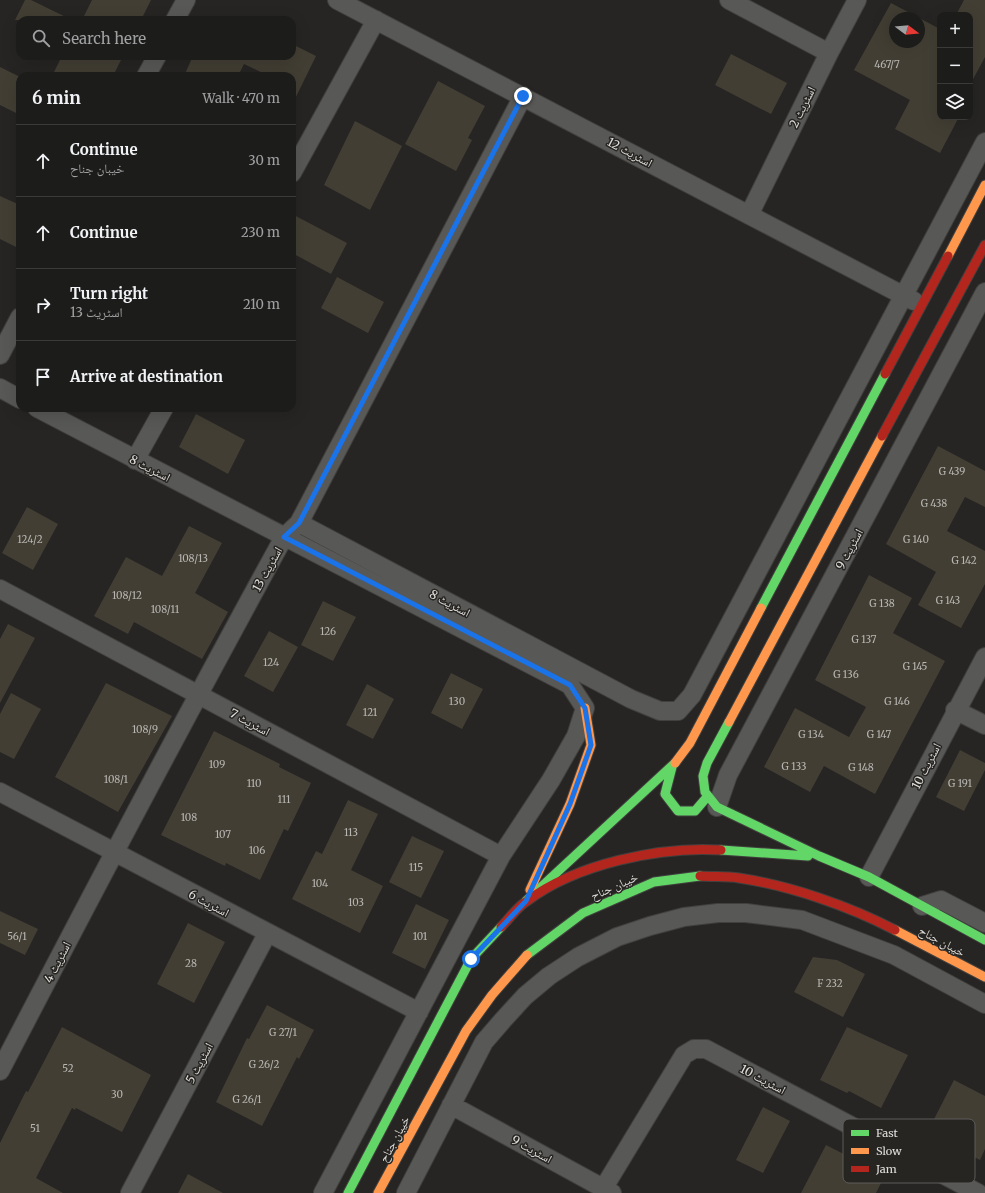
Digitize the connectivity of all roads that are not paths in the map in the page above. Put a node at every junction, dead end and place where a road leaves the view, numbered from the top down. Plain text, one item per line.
1 (186, 0) edge
2 (338, 0) edge
3 (729, 0) edge
4 (857, 0) edge
5 (177, 16) edge
6 (376, 20) junction
7 (829, 53) junction
8 (154, 60) edge
9 (148, 72) edge
10 (523, 96) junction
11 (985, 142) edge
12 (296, 166) edge
13 (985, 185) edge
14 (749, 215) junction
15 (985, 245) edge
16 (985, 292) edge
17 (903, 295) junction
18 (922, 305) junction
19 (16, 325) edge
20 (0, 356) edge
21 (0, 388) edge
22 (16, 397) edge
23 (45, 412) edge
24 (162, 412) edge
25 (135, 460) junction
26 (299, 523) junction
27 (284, 537) junction
28 (0, 589) edge
29 (985, 657) edge
30 (198, 694) junction
31 (585, 708) junction
32 (956, 710) junction
33 (985, 725) edge
34 (672, 767) junction
35 (0, 792) edge
36 (712, 802) junction
37 (113, 853) junction
38 (500, 856) junction
39 (818, 856) junction
40 (869, 877) junction
41 (526, 901) junction
42 (922, 906) junction
43 (985, 923) edge
44 (267, 934) junction
45 (905, 935) junction
46 (985, 940) edge
47 (894, 955) junction
48 (985, 977) edge
49 (985, 1004) edge
50 (419, 1012) junction
51 (466, 1031) junction
52 (484, 1042) junction
53 (0, 1071) edge
54 (452, 1105) junction
55 (843, 1122) edge
56 (959, 1183) edge
57 (608, 1191) edge
58 (130, 1193) edge
59 (323, 1193) edge
60 (348, 1193) edge
61 (378, 1193) edge
62 (406, 1193) edge
63 (978, 1193) edge

1 - 5 street
2 - 6 street, اسٹریٹ 12
3 - 7 street
4 - 7 street, اسٹریٹ 2
6 - 10 street, اسٹریٹ 12
6 - 12 street
7 - 14 street, اسٹریٹ 2
8 - 9 street
10 - 14 street, اسٹریٹ 12
10 - 26 street, اسٹریٹ 13
11 - 17 street, اسٹریٹ 8
13 - 18 main road
14 - 17 street, اسٹریٹ 12
15 - 36 main road
16 - 36 street, اسٹریٹ 9
17 - 18 street, اسٹریٹ 12
17 - 26 street, اسٹریٹ 8
18 - 34 main road
19 - 20 street
21 - 22 street
23 - 25 street, اسٹریٹ 8
24 - 25 street
25 - 27 street, اسٹریٹ 8
26 - 27 street, اسٹریٹ 13
27 - 30 street, اسٹریٹ 13
27 - 31 street, اسٹریٹ 8
28 - 30 street, اسٹریٹ 7
29 - 32 street, اسٹریٹ 10
30 - 37 street, اسٹریٹ 13
30 - 38 street, اسٹریٹ 7
31 - 38 street
31 - 41 main road
32 - 33 street
32 - 40 street, اسٹریٹ 10
34 - 36 main road
34 - 41 main road
35 - 37 street, اسٹریٹ 6
36 - 39 main road, خیبان جناح
37 - 44 street, اسٹریٹ 6
37 - 53 street, اسٹریٹ 4
38 - 50 street
39 - 40 main road, خیبان جناح
39 - 41 main road, خیبان جناح
40 - 42 main road, خیبان جناح
41 - 60 main road, خیبان جناح
42 - 43 street
42 - 46 main road, خیبان جناح
44 - 50 street, اسٹریٹ 6
44 - 58 street, اسٹریٹ 5
45 - 47 street
45 - 48 main road, خیبان جناح
45 - 51 main road, خیبان جناح
47 - 49 street
47 - 52 street
50 - 59 street
51 - 52 street
51 - 61 main road, خیبان جناح
52 - 54 street
54 - 57 street, اسٹریٹ 9
54 - 62 street
55 - 57 street, اسٹریٹ 10
56 - 63 street, اسٹریٹ 10

